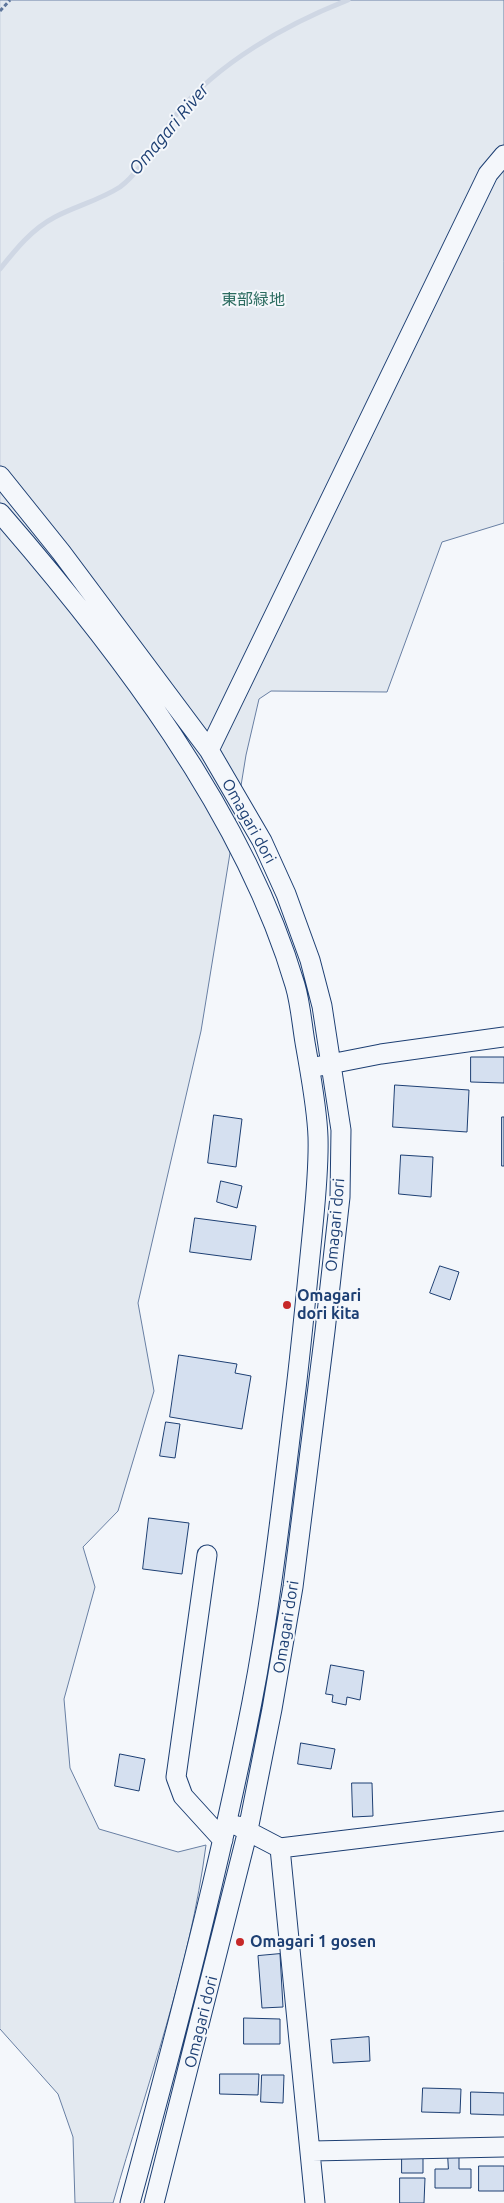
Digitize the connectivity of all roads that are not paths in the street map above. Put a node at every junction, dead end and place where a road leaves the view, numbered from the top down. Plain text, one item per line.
1 (504, 155) edge
2 (0, 476) edge
3 (0, 513) edge
4 (209, 750) junction
5 (504, 1037) edge
6 (331, 1064) junction
7 (310, 1069) junction
8 (207, 1556) dead end
9 (227, 1821) junction
10 (504, 1821) edge
11 (248, 1830) junction
12 (222, 1840) junction
13 (280, 1848) junction
14 (504, 2147) edge
15 (312, 2151) junction
16 (130, 2203) edge
17 (154, 2203) edge
18 (315, 2203) edge

1 - 4 street
2 - 4 street, Omagari dori
3 - 7 street, Omagari dori
4 - 6 street, Omagari dori
5 - 6 street
6 - 7 street
6 - 11 street, Omagari dori
7 - 9 street, Omagari dori
8 - 12 street
9 - 11 street
9 - 12 street, Omagari dori
10 - 13 street
11 - 13 street
11 - 17 street, Omagari dori
12 - 16 street, Omagari dori
13 - 15 street
14 - 15 street
15 - 18 street

